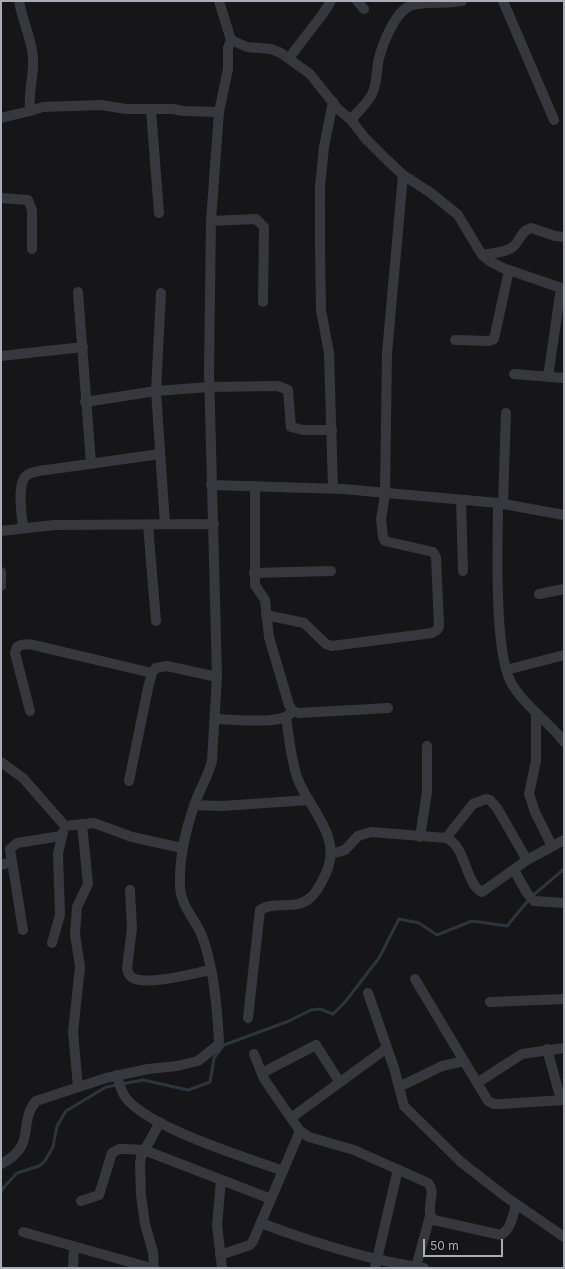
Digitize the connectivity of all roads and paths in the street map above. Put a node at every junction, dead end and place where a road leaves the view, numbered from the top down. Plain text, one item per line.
1 (19, 1) edge
2 (219, 1) edge
3 (331, 1) edge
4 (357, 1) edge
5 (462, 1) edge
6 (503, 1) edge
7 (439, 2) edge
8 (364, 9) dead end
9 (231, 40) junction
10 (289, 58) junction
11 (333, 102) junction
12 (151, 110) junction
13 (30, 111) junction
14 (219, 112) junction
15 (1, 118) edge
16 (351, 120) junction
17 (554, 120) dead end
18 (403, 175) junction
19 (1, 198) edge
20 (159, 213) dead end
21 (211, 222) junction
22 (564, 237) edge
23 (32, 249) dead end
24 (482, 255) junction
25 (509, 270) junction
26 (562, 289) edge
27 (78, 292) dead end
28 (161, 293) dead end
29 (264, 302) dead end
30 (455, 340) dead end
31 (83, 347) junction
32 (1, 356) edge
33 (514, 374) dead end
34 (548, 376) junction
35 (564, 378) edge
36 (210, 387) junction
37 (156, 391) junction
38 (86, 402) junction
39 (506, 413) dead end
40 (332, 430) junction
41 (160, 454) junction
42 (91, 464) junction
43 (211, 485) junction
44 (255, 486) junction
45 (333, 488) junction
46 (385, 494) junction
47 (461, 500) junction
48 (501, 503) junction
49 (564, 515) edge
50 (166, 524) junction
51 (214, 524) junction
52 (148, 525) junction
53 (23, 528) junction
54 (1, 530) edge
55 (331, 571) dead end
56 (463, 571) dead end
57 (1, 572) edge
58 (254, 573) junction
59 (1, 586) edge
60 (564, 589) edge
61 (539, 594) dead end
62 (266, 615) junction
63 (156, 622) dead end
64 (564, 655) edge
65 (506, 670) junction
66 (152, 673) junction
67 (217, 677) junction
68 (388, 708) dead end
69 (30, 710) dead end
70 (536, 713) junction
71 (290, 714) junction
72 (215, 719) junction
73 (564, 742) edge
74 (427, 746) dead end
75 (1, 762) edge
76 (128, 781) dead end
77 (309, 800) junction
78 (194, 805) junction
79 (82, 824) junction
80 (65, 826) junction
81 (61, 836) junction
82 (420, 837) junction
83 (446, 838) junction
84 (564, 840) edge
85 (552, 846) junction
86 (182, 848) junction
87 (331, 854) junction
88 (527, 860) junction
89 (12, 862) junction
90 (1, 865) edge
91 (514, 870) junction
92 (130, 890) dead end
93 (564, 903) edge
94 (23, 930) dead end
95 (52, 943) dead end
96 (211, 970) junction
97 (415, 979) dead end
98 (368, 993) dead end
99 (564, 999) edge
100 (490, 1002) dead end
101 (248, 1018) dead end
102 (387, 1048) junction
103 (564, 1048) edge
104 (547, 1049) junction
105 (254, 1054) dead end
106 (464, 1061) junction
107 (262, 1073) junction
108 (118, 1078) junction
109 (339, 1081) junction
110 (477, 1083) junction
111 (78, 1087) junction
112 (399, 1087) junction
113 (563, 1100) edge
114 (291, 1118) junction
115 (160, 1122) junction
116 (300, 1132) junction
117 (144, 1150) junction
118 (1, 1164) edge
119 (398, 1169) junction
120 (283, 1171) junction
121 (221, 1180) junction
122 (271, 1199) junction
123 (81, 1201) dead end
124 (516, 1205) junction
125 (430, 1216) junction
126 (261, 1223) junction
127 (24, 1232) dead end
128 (564, 1237) edge
129 (74, 1246) junction
130 (220, 1255) junction
131 (376, 1264) edge
132 (420, 1267) edge
133 (73, 1268) edge
134 (153, 1268) edge
135 (222, 1268) edge

1 - 13 street
2 - 9 street
3 - 10 street
4 - 8 street
5 - 7 street
6 - 17 street
7 - 16 street
9 - 10 street
9 - 14 street
10 - 11 street
11 - 16 street
11 - 40 street
12 - 13 street
12 - 14 street
12 - 20 street
13 - 15 street
14 - 21 street
16 - 18 street
18 - 24 street
18 - 46 street
19 - 23 street
21 - 29 street
21 - 36 street
22 - 24 street
24 - 25 street
25 - 26 street
25 - 30 street
26 - 34 street
27 - 31 street
28 - 37 street
31 - 32 street
31 - 38 street
33 - 34 street
34 - 35 street
36 - 37 street
36 - 40 street
36 - 43 street
37 - 38 street
37 - 41 street
38 - 42 street
39 - 48 street
40 - 45 street
41 - 42 street
41 - 50 street
42 - 53 street
43 - 44 street
43 - 51 street
44 - 45 street
44 - 58 street
45 - 46 street
46 - 47 street
46 - 62 street
47 - 48 street
47 - 56 street
48 - 49 street
48 - 65 street
50 - 51 street
50 - 52 street
51 - 67 street
52 - 53 street
52 - 63 street
53 - 54 street
55 - 58 street
57 - 59 street
58 - 62 street
60 - 61 street
62 - 71 street
64 - 65 street
65 - 70 street
66 - 67 street
66 - 69 street
66 - 76 street
67 - 72 street
68 - 71 street
70 - 73 street
70 - 85 street
71 - 72 street
71 - 77 street
72 - 78 street
74 - 82 street
75 - 80 street
77 - 78 street
77 - 87 street
78 - 86 street
79 - 80 street
79 - 86 street
79 - 111 street
80 - 81 street
81 - 89 street
81 - 95 street
82 - 83 street
82 - 87 street
83 - 88 street
83 - 91 street
84 - 85 street
85 - 88 street
86 - 96 street
87 - 101 street
88 - 91 street
89 - 90 street
89 - 94 street
91 - 93 street
92 - 96 street
96 - 108 street
97 - 106 street
98 - 102 street
99 - 100 street
102 - 109 street
102 - 112 street
103 - 104 street
104 - 110 street
104 - 113 street
105 - 107 street
106 - 110 street
106 - 112 street
107 - 109 street
107 - 114 street
108 - 111 street
108 - 115 street
109 - 114 street
110 - 113 street
111 - 118 street
112 - 124 street
114 - 116 street
115 - 117 street
115 - 120 street
116 - 119 street
116 - 120 street
117 - 121 street
117 - 123 street
117 - 134 street
119 - 125 street
119 - 131 street
120 - 122 street
121 - 122 street
121 - 130 street
122 - 126 street
124 - 125 street
124 - 128 street
125 - 132 street
126 - 130 street
126 - 131 street
127 - 129 street
129 - 133 street
129 - 134 street
130 - 135 street
131 - 132 street

